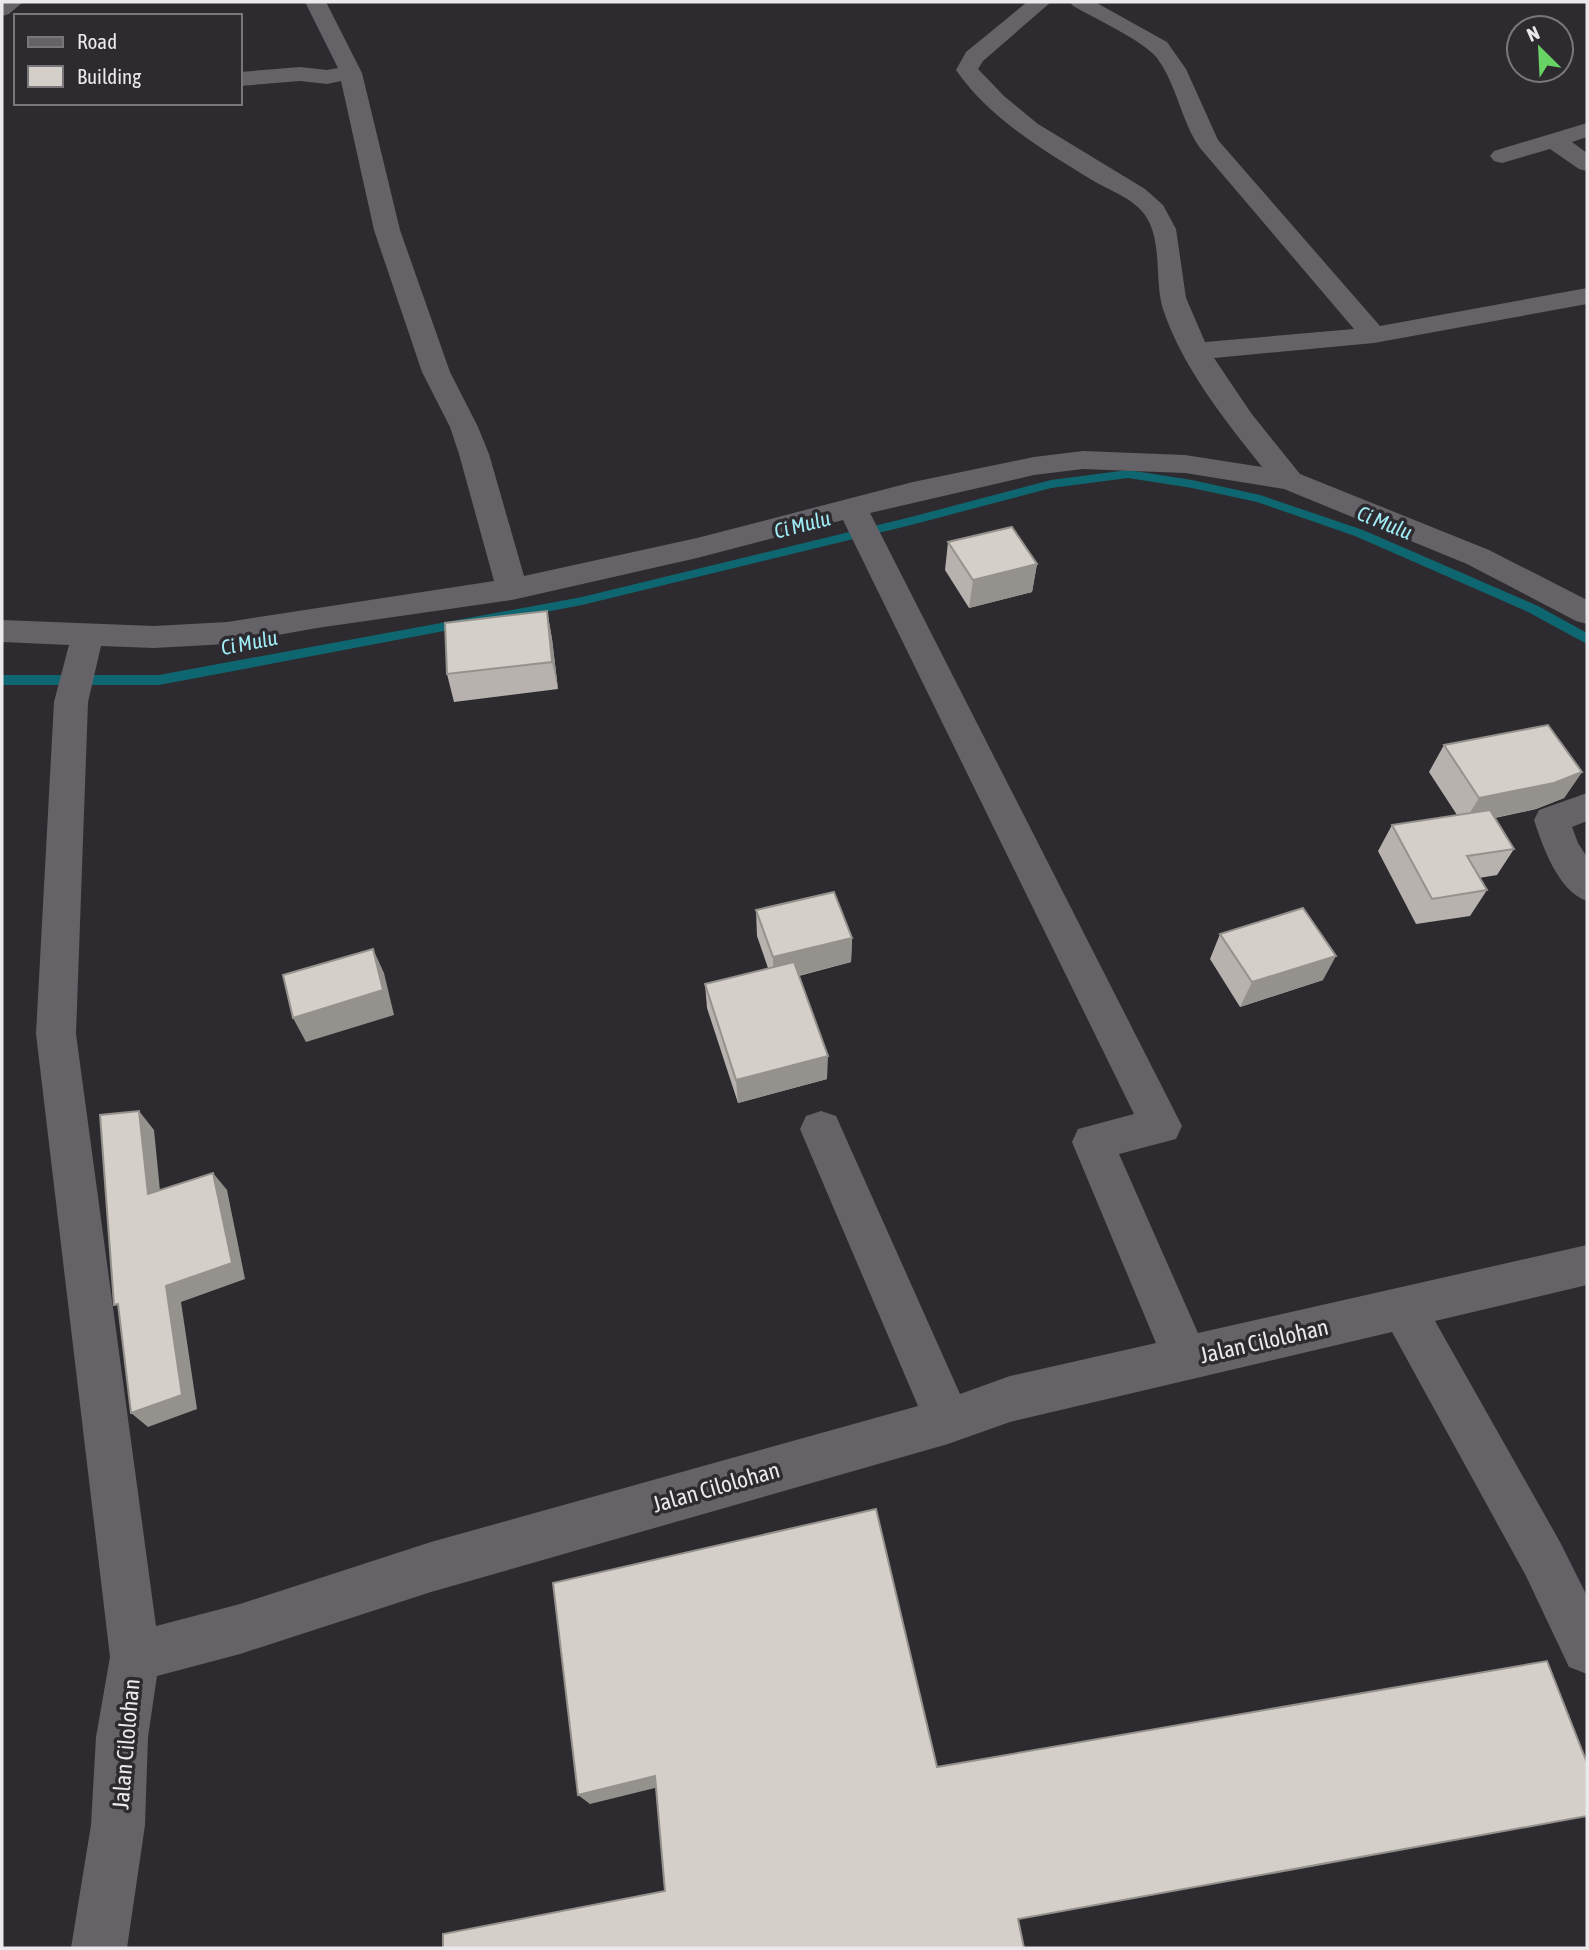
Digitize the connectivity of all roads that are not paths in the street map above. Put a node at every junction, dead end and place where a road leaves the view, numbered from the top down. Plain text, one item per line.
1 (12, 2) edge
2 (316, 2) edge
3 (1040, 2) edge
4 (1080, 2) edge
5 (2, 10) edge
6 (351, 73) junction
7 (242, 79) edge
8 (1587, 130) edge
9 (1555, 141) junction
10 (1502, 156) dead end
11 (1587, 164) edge
12 (1587, 296) edge
13 (1374, 335) junction
14 (1196, 351) junction
15 (1290, 481) junction
16 (853, 511) junction
17 (512, 589) junction
18 (1587, 613) edge
19 (2, 631) edge
20 (88, 635) junction
21 (1587, 807) edge
22 (1587, 886) edge
23 (821, 1129) dead end
24 (1587, 1265) edge
25 (1404, 1309) junction
26 (1186, 1359) junction
27 (948, 1421) junction
28 (1587, 1649) edge
29 (135, 1657) junction
30 (99, 1948) edge

1 - 5 street
2 - 6 street
3 - 14 street
4 - 13 street
6 - 7 street
6 - 17 street
8 - 9 street
9 - 10 street
9 - 11 street
12 - 13 street
13 - 14 street
14 - 15 street
15 - 16 street
15 - 18 street
16 - 17 street
16 - 26 street
17 - 20 street
19 - 20 street
20 - 29 street
21 - 22 street
23 - 27 street
24 - 25 street, Jalan Cilolohan
25 - 26 street, Jalan Cilolohan
25 - 28 street
26 - 27 street, Jalan Cilolohan
27 - 29 street, Jalan Cilolohan
29 - 30 street, Jalan Cilolohan

